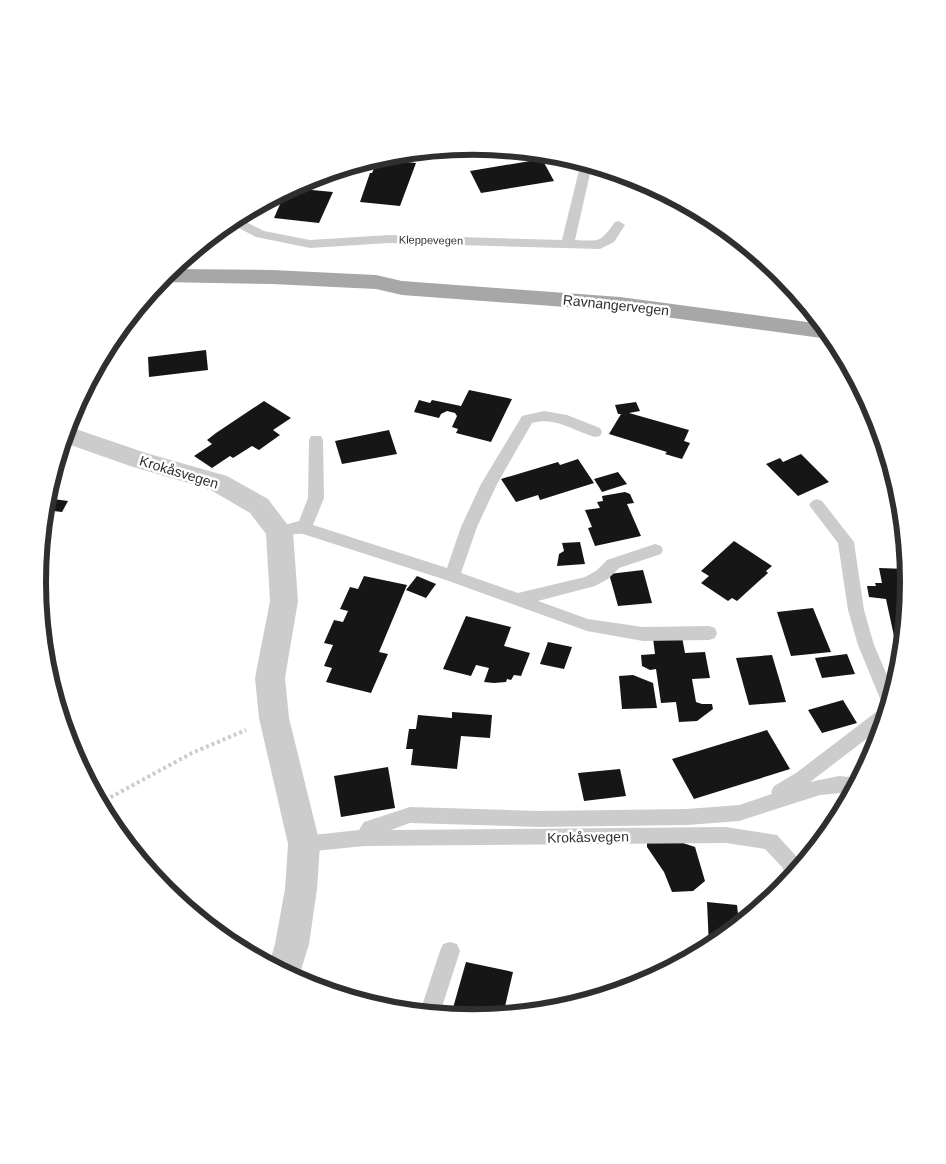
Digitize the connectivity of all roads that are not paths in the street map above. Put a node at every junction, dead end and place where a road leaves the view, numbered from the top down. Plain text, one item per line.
1 (585, 170) edge
2 (243, 223) edge
3 (619, 225) dead end
4 (568, 244) junction
5 (172, 280) edge
6 (818, 331) edge
7 (595, 432) dead end
8 (72, 437) edge
9 (316, 440) dead end
10 (817, 505) dead end
11 (292, 530) junction
12 (654, 550) dead end
13 (452, 576) junction
14 (514, 600) junction
15 (709, 633) dead end
16 (885, 690) edge
17 (876, 722) edge
18 (849, 784) edge
19 (753, 810) junction
20 (365, 838) junction
21 (304, 844) junction
22 (791, 866) edge
23 (450, 951) dead end
24 (286, 966) edge
25 (432, 1007) edge

1 - 4 lane
2 - 4 lane, Kleppevegen
3 - 4 lane, Kleppevegen
5 - 6 main road, Ravnangervegen
7 - 13 lane
8 - 11 street, Krokåsvegen
9 - 11 lane
10 - 16 lane
11 - 13 lane
11 - 21 street
12 - 14 lane
13 - 14 lane
14 - 15 lane
17 - 19 lane, Krokåsvegen
18 - 19 lane, Krokåsvegen
19 - 20 lane, Krokåsvegen
20 - 21 lane, Krokåsvegen
20 - 22 lane, Krokåsvegen
21 - 24 street
23 - 25 lane

